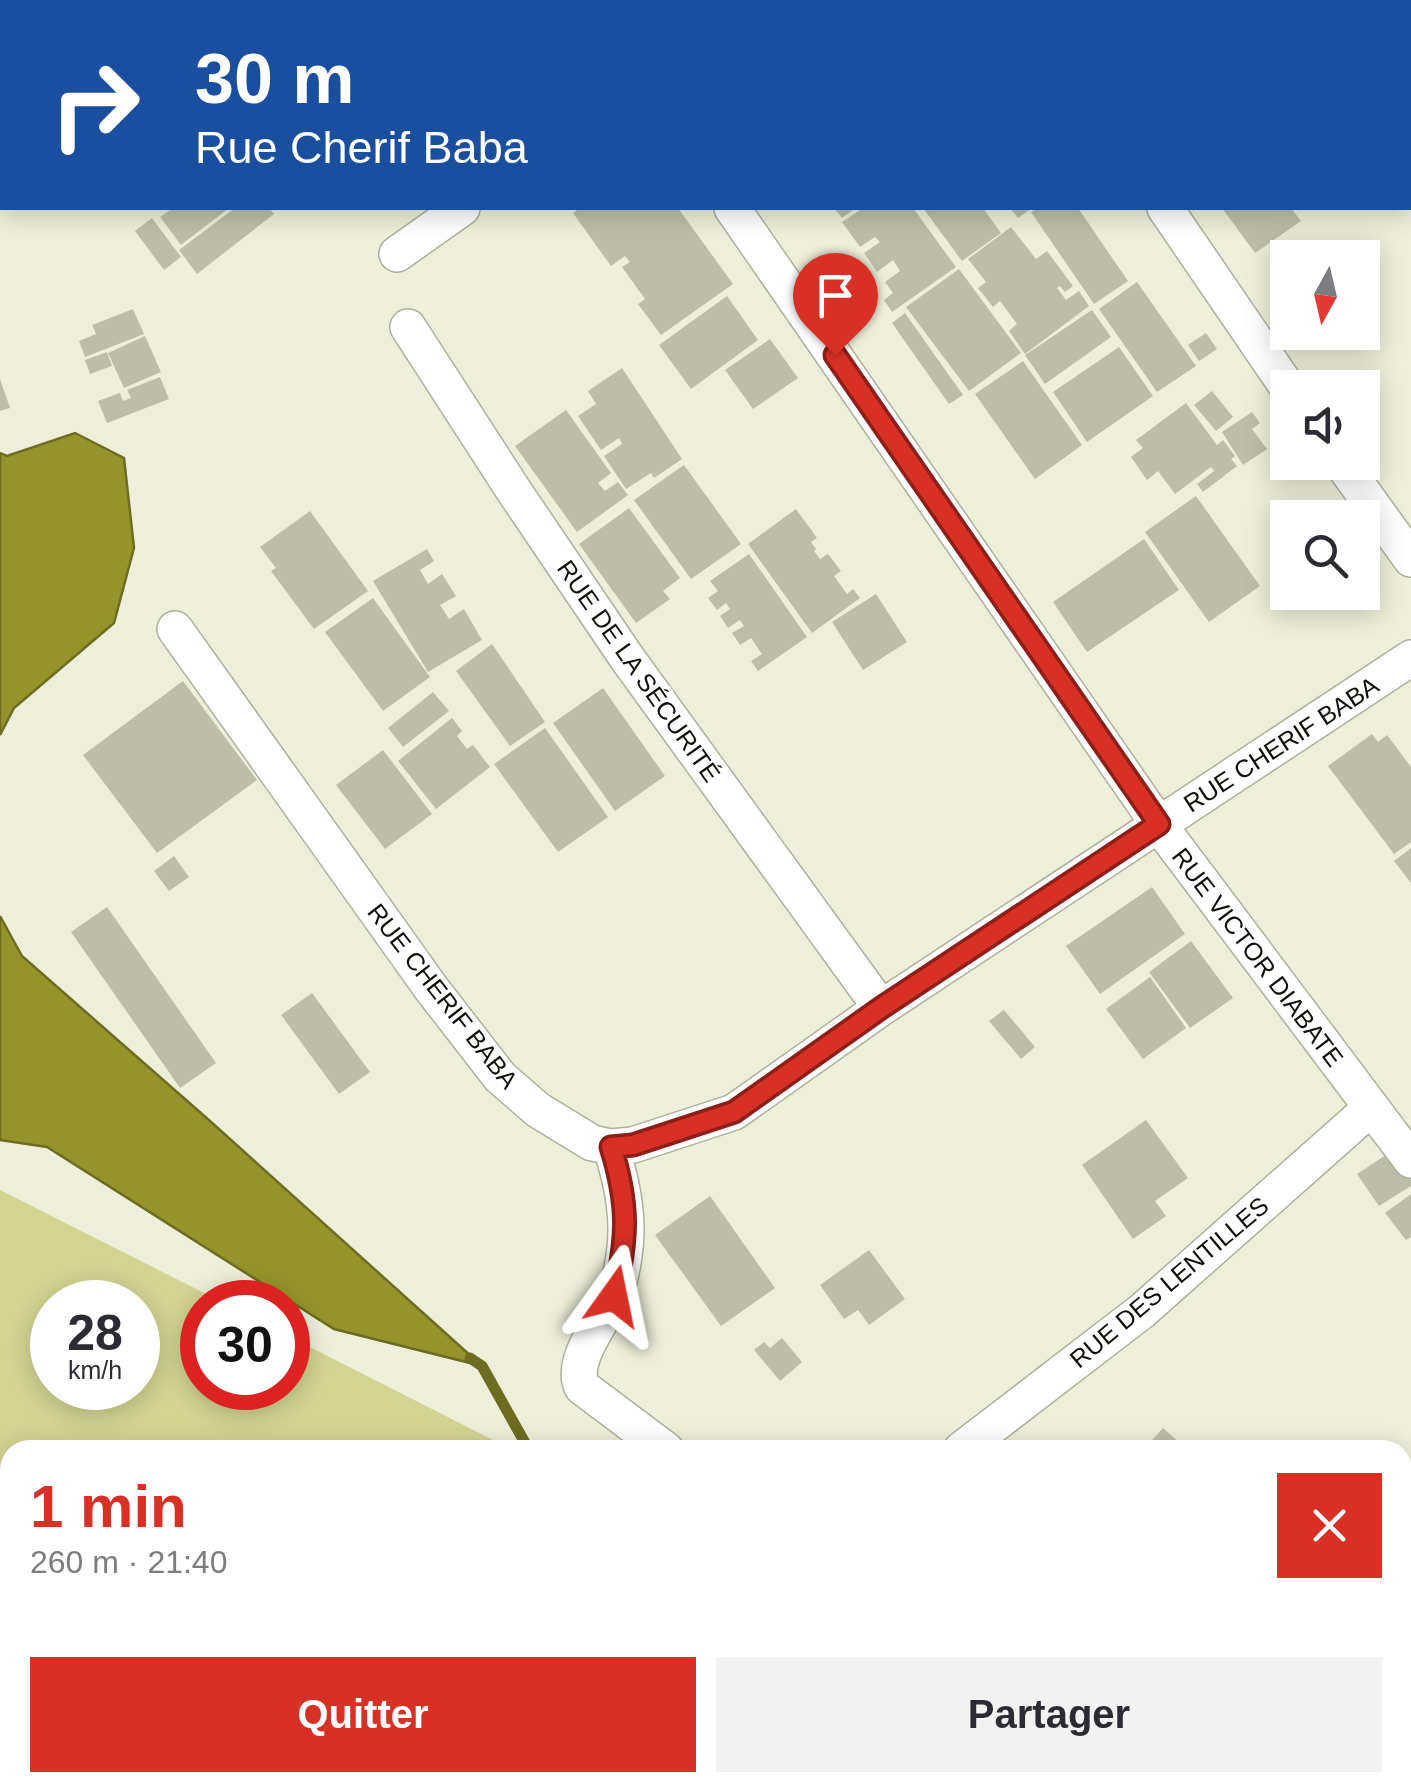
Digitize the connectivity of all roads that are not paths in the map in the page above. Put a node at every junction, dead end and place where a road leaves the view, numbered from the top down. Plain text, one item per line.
1 (459, 210) edge
2 (733, 210) edge
3 (1166, 210) edge
4 (397, 254) dead end
5 (408, 327) dead end
6 (1276, 370) edge
7 (1355, 480) edge
8 (1411, 559) edge
9 (174, 629) dead end
10 (1411, 658) edge
11 (1159, 824) junction
12 (881, 1008) junction
13 (1371, 1108) junction
14 (611, 1147) junction
15 (1411, 1160) edge
16 (653, 1440) edge
17 (974, 1440) edge

1 - 4 street
2 - 11 street, RUE VICTOR DIABATE
3 - 6 street
5 - 12 street, RUE DE LA SÉCURITÉ
7 - 8 street
9 - 14 street, RUE CHERIF BABA
10 - 11 street, RUE CHERIF BABA
11 - 12 street, RUE CHERIF BABA
11 - 13 street, RUE VICTOR DIABATE
12 - 14 street, RUE CHERIF BABA
13 - 15 street, RUE VICTOR DIABATE
13 - 17 street, RUE DES LENTILLES
14 - 16 street

